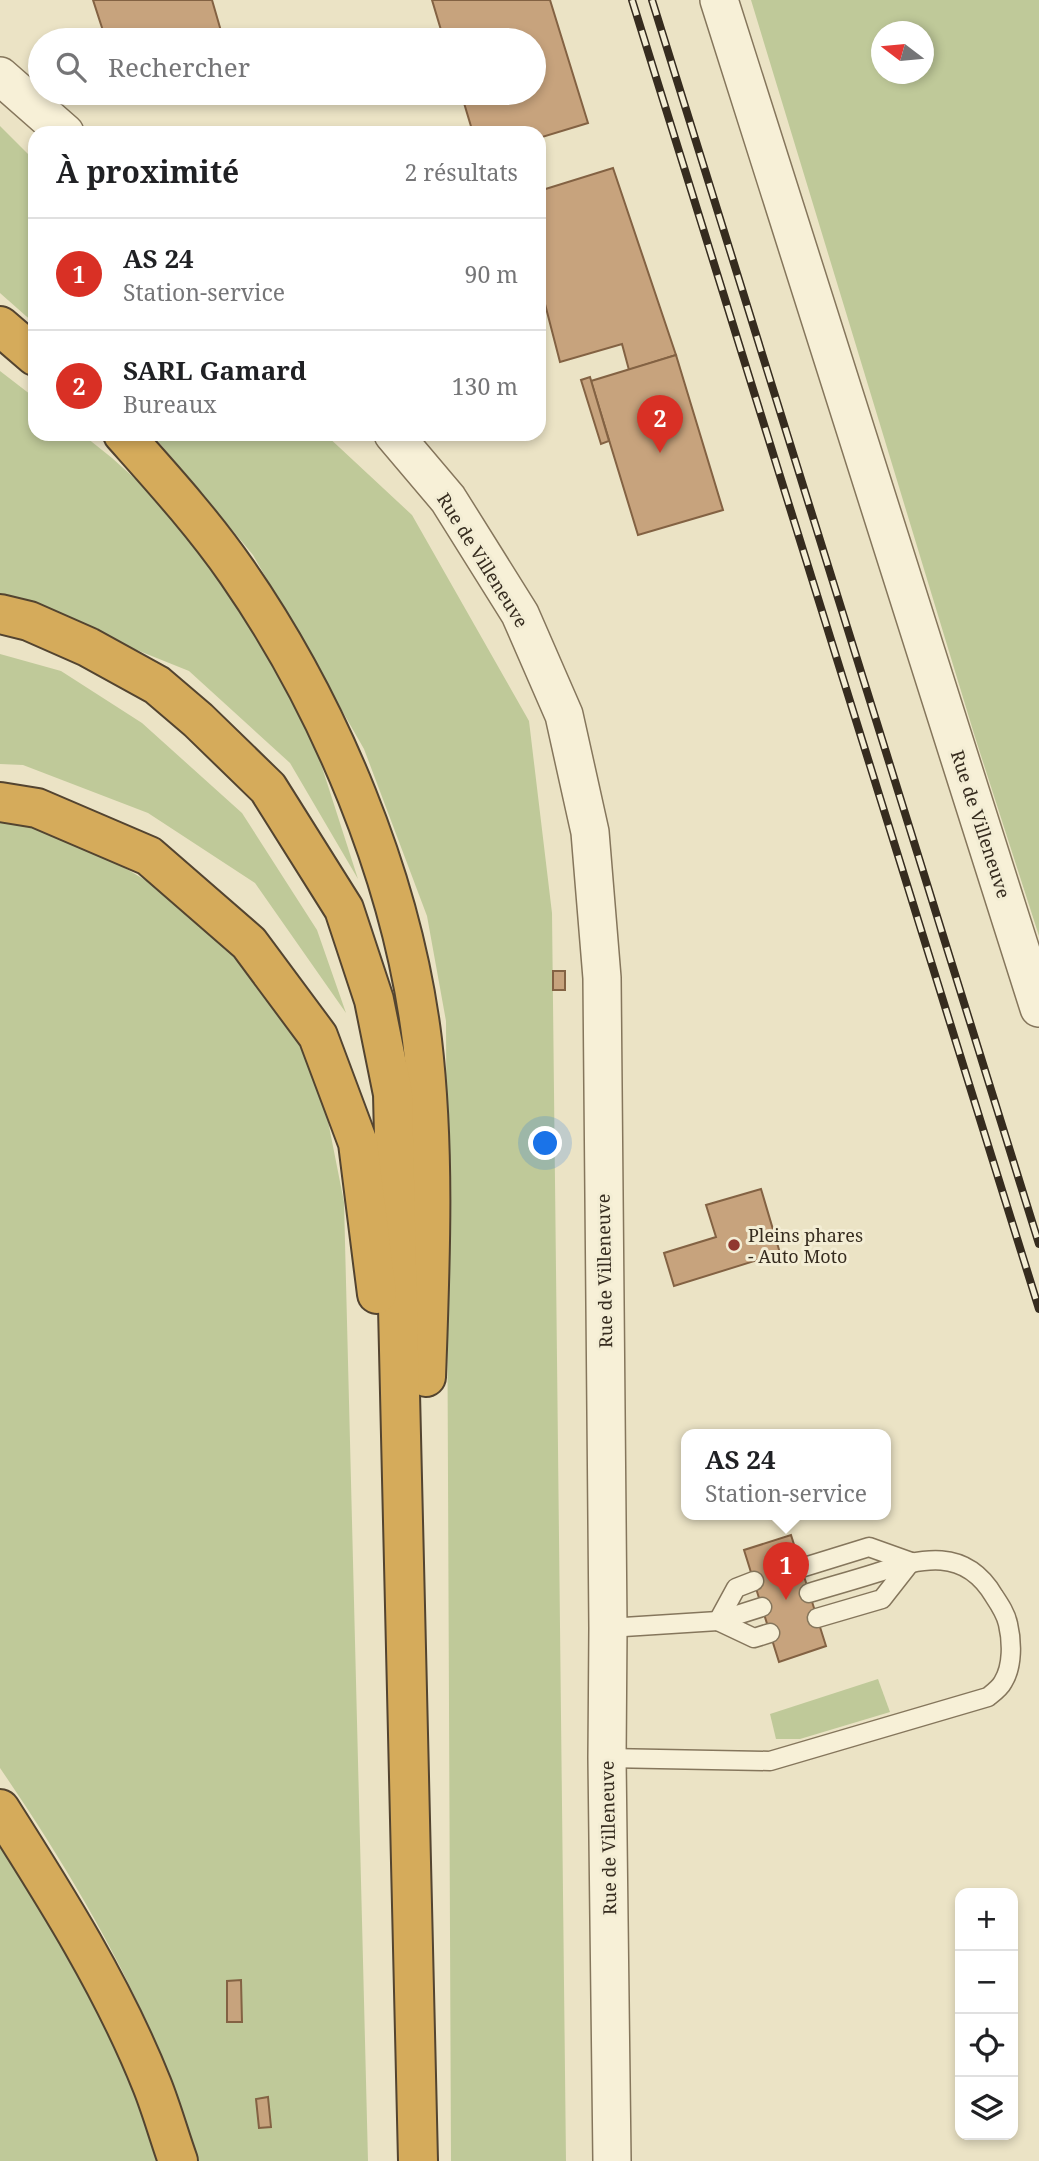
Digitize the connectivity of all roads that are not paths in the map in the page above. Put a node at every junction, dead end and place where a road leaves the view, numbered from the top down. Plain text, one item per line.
1 (719, 0) edge
2 (0, 76) edge
3 (28, 101) edge
4 (33, 105) edge
5 (57, 126) edge
6 (0, 326) edge
7 (28, 350) edge
8 (129, 441) edge
9 (399, 441) edge
10 (0, 614) edge
11 (0, 802) edge
12 (1039, 1008) edge
13 (911, 1562) junction
14 (801, 1568) dead end
15 (754, 1581) dead end
16 (809, 1593) dead end
17 (762, 1607) dead end
18 (817, 1618) dead end
19 (718, 1621) junction
20 (608, 1628) junction
21 (770, 1633) dead end
22 (607, 1758) junction
23 (411, 1803) junction
24 (0, 1809) edge
25 (178, 2161) edge
26 (418, 2161) edge
27 (612, 2161) edge

1 - 12 street, Rue de Villeneuve
2 - 3 street
4 - 5 street
6 - 7 highway
8 - 23 highway
9 - 20 street, Rue de Villeneuve
10 - 23 highway
11 - 23 highway
13 - 14 lane
13 - 16 lane
13 - 18 lane
13 - 22 lane
15 - 19 lane
17 - 19 lane
19 - 20 lane
19 - 21 lane
20 - 22 street, Rue de Villeneuve
22 - 27 street, Rue de Villeneuve
23 - 26 highway
24 - 25 highway

